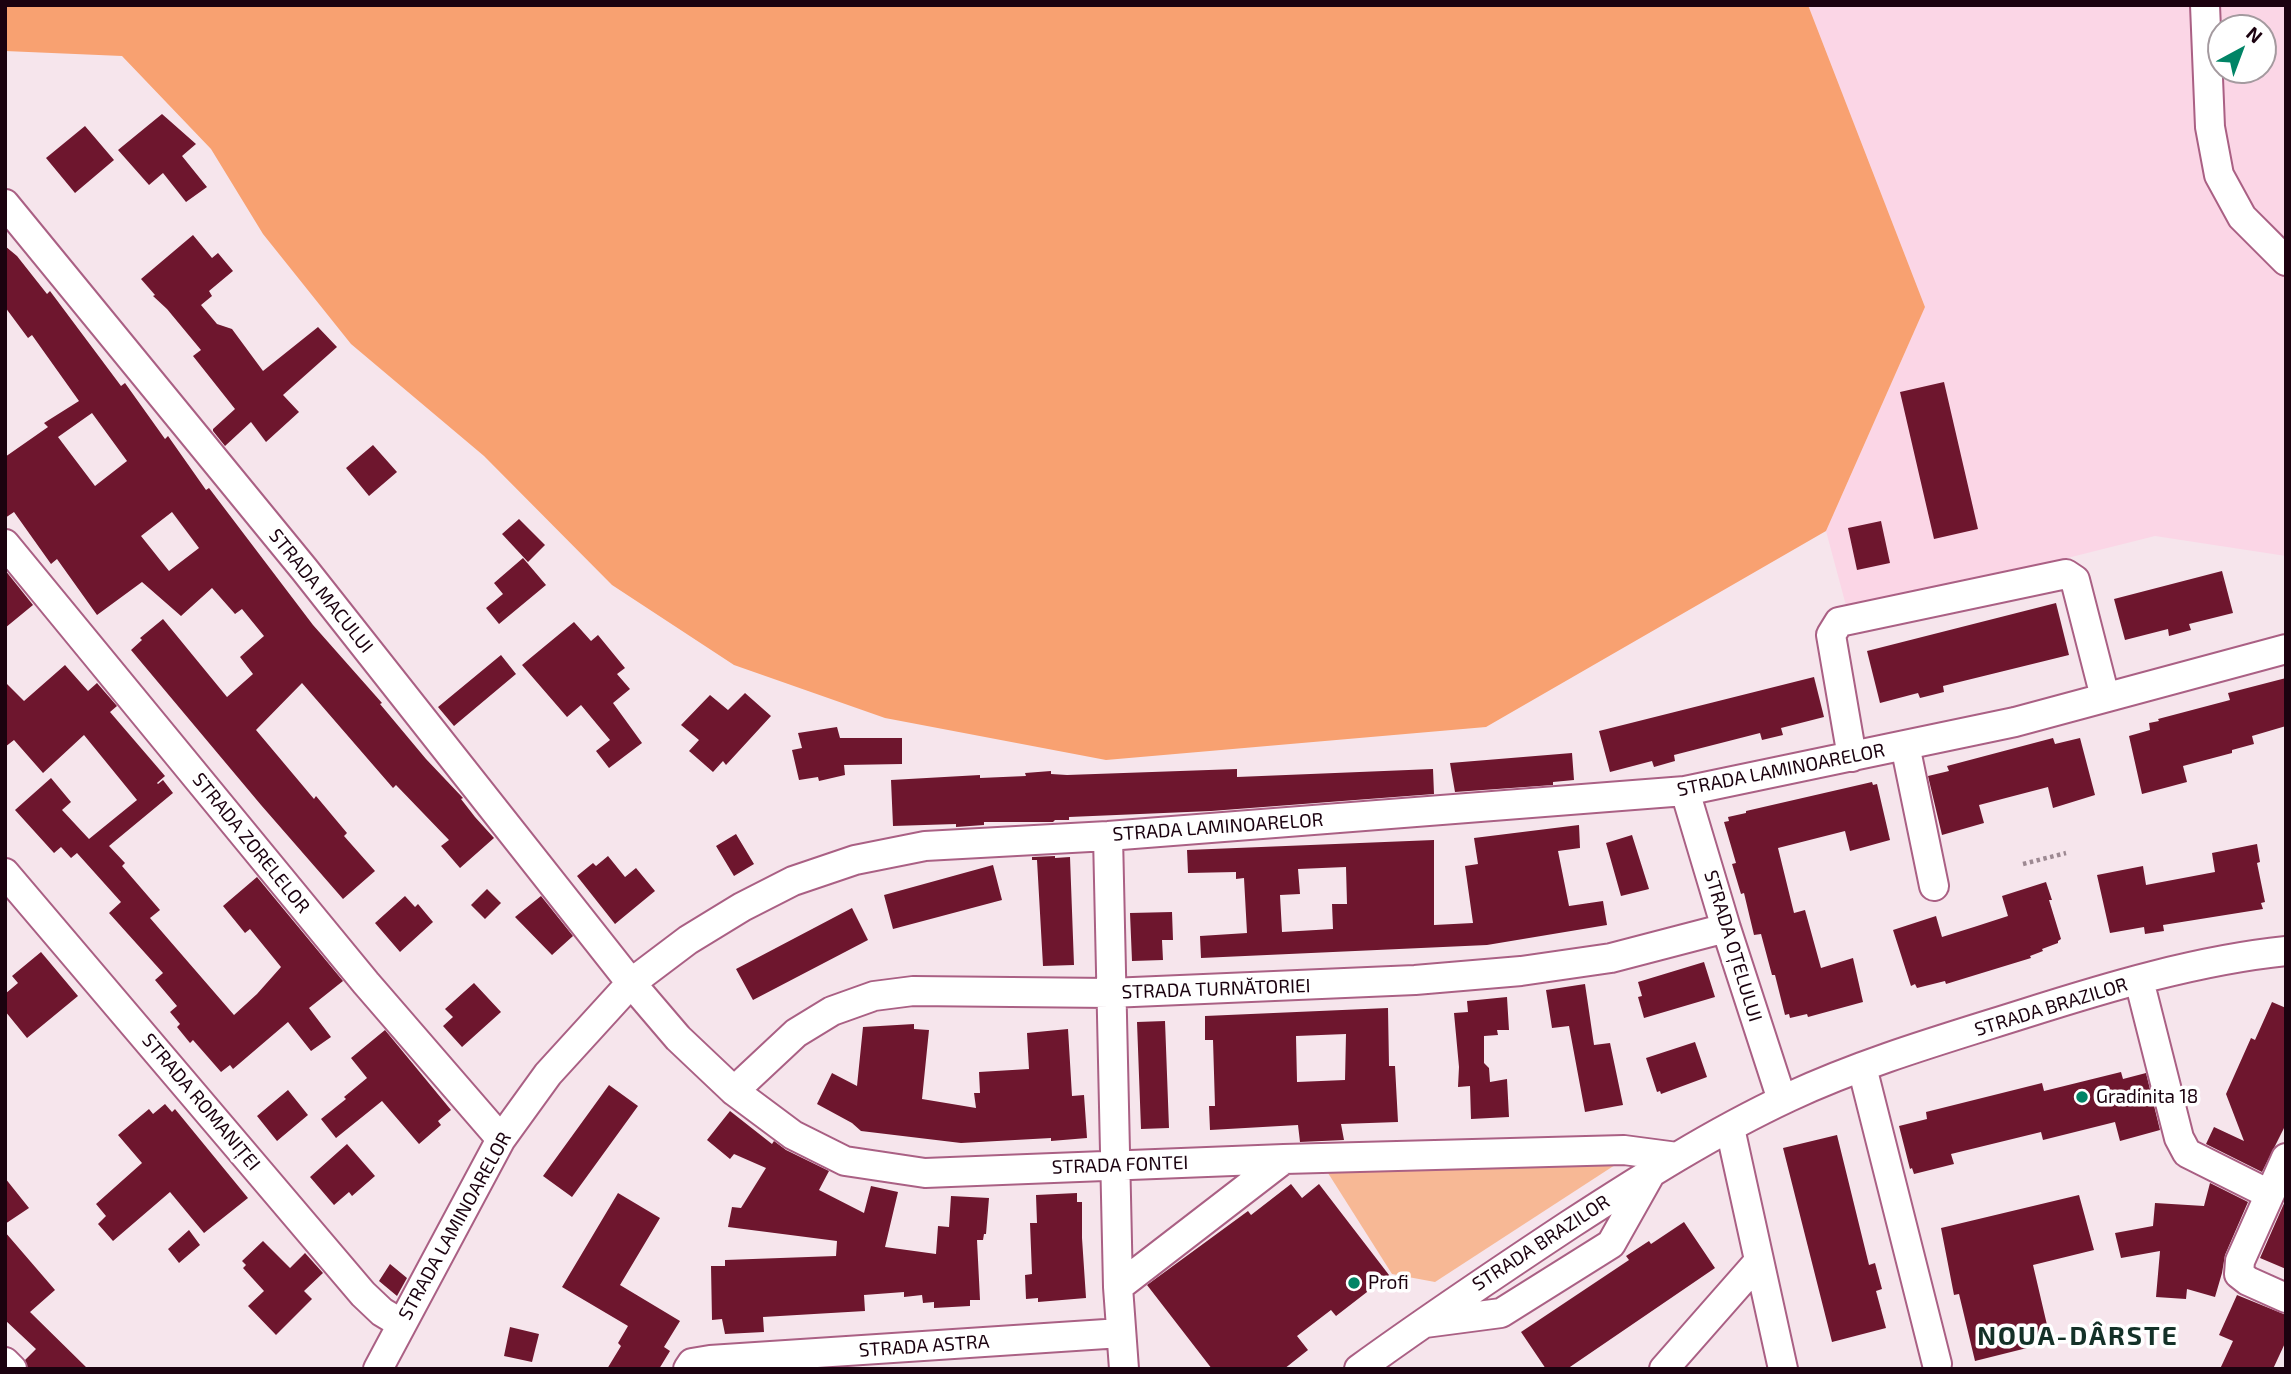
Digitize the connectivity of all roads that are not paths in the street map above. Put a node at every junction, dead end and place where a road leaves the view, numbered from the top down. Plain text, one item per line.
1 (2205, 5) edge
2 (5, 204) edge
3 (2286, 261) edge
4 (5, 544) edge
5 (2286, 649) edge
6 (2105, 697) junction
7 (1905, 745) junction
8 (1852, 757) junction
9 (1685, 791) junction
10 (1108, 836) junction
11 (5, 873) edge
12 (1934, 886) dead end
13 (1726, 928) junction
14 (2286, 951) edge
15 (2139, 981) junction
16 (631, 984) junction
17 (1110, 993) junction
18 (1862, 1067) junction
19 (734, 1091) junction
20 (1782, 1100) junction
21 (1730, 1128) junction
22 (501, 1139) junction
23 (1677, 1157) junction
24 (2286, 1158) edge
25 (1284, 1159) junction
26 (1115, 1165) junction
27 (1652, 1172) junction
28 (2269, 1194) junction
29 (1759, 1261) junction
30 (1118, 1287) junction
31 (2286, 1298) edge
32 (402, 1324) junction
33 (1422, 1324) junction
34 (1121, 1333) junction
35 (5, 1362) edge
36 (1937, 1364) dead end
37 (12, 1369) edge
38 (378, 1369) edge
39 (688, 1369) edge
40 (1124, 1369) edge
41 (1359, 1369) edge
42 (1664, 1369) edge
43 (1783, 1369) edge

1 - 3 street
2 - 16 street, STRADA MACULUI
4 - 22 street, STRADA ZORELELOR
5 - 6 street, STRADA LAMINOARELOR
6 - 7 street, STRADA LAMINOARELOR
6 - 8 street
7 - 8 street, STRADA LAMINOARELOR
7 - 12 street
8 - 9 street, STRADA LAMINOARELOR
9 - 10 street, STRADA LAMINOARELOR
9 - 13 street, STRADA OȚELULUI
10 - 16 street, STRADA LAMINOARELOR
10 - 17 street
11 - 32 street, STRADA ROMANIȚEI
13 - 17 street, STRADA TURNĂTORIEI
13 - 20 street, STRADA OȚELULUI
14 - 15 street, STRADA BRAZILOR
15 - 18 street, STRADA BRAZILOR
15 - 28 street, STRADA BRAZILOR
16 - 19 street, STRADA FONTEI
16 - 22 street, STRADA LAMINOARELOR
17 - 19 street, STRADA TURNĂTORIEI
17 - 26 street
18 - 20 street, STRADA BRAZILOR
18 - 36 street
19 - 26 street, STRADA FONTEI
20 - 21 street, STRADA BRAZILOR
21 - 23 street, STRADA BRAZILOR
21 - 29 street
22 - 32 street, STRADA LAMINOARELOR
23 - 25 street, STRADA FONTEI
23 - 27 street, STRADA BRAZILOR
24 - 28 street
25 - 26 street, STRADA FONTEI
25 - 30 street
26 - 30 street
27 - 33 street, STRADA BRAZILOR
27 - 33 street
28 - 31 street
29 - 42 street
29 - 43 street
30 - 34 street
32 - 38 street, STRADA LAMINOARELOR
33 - 41 street, STRADA BRAZILOR
34 - 39 street, STRADA ASTRA
34 - 40 street
35 - 37 street

